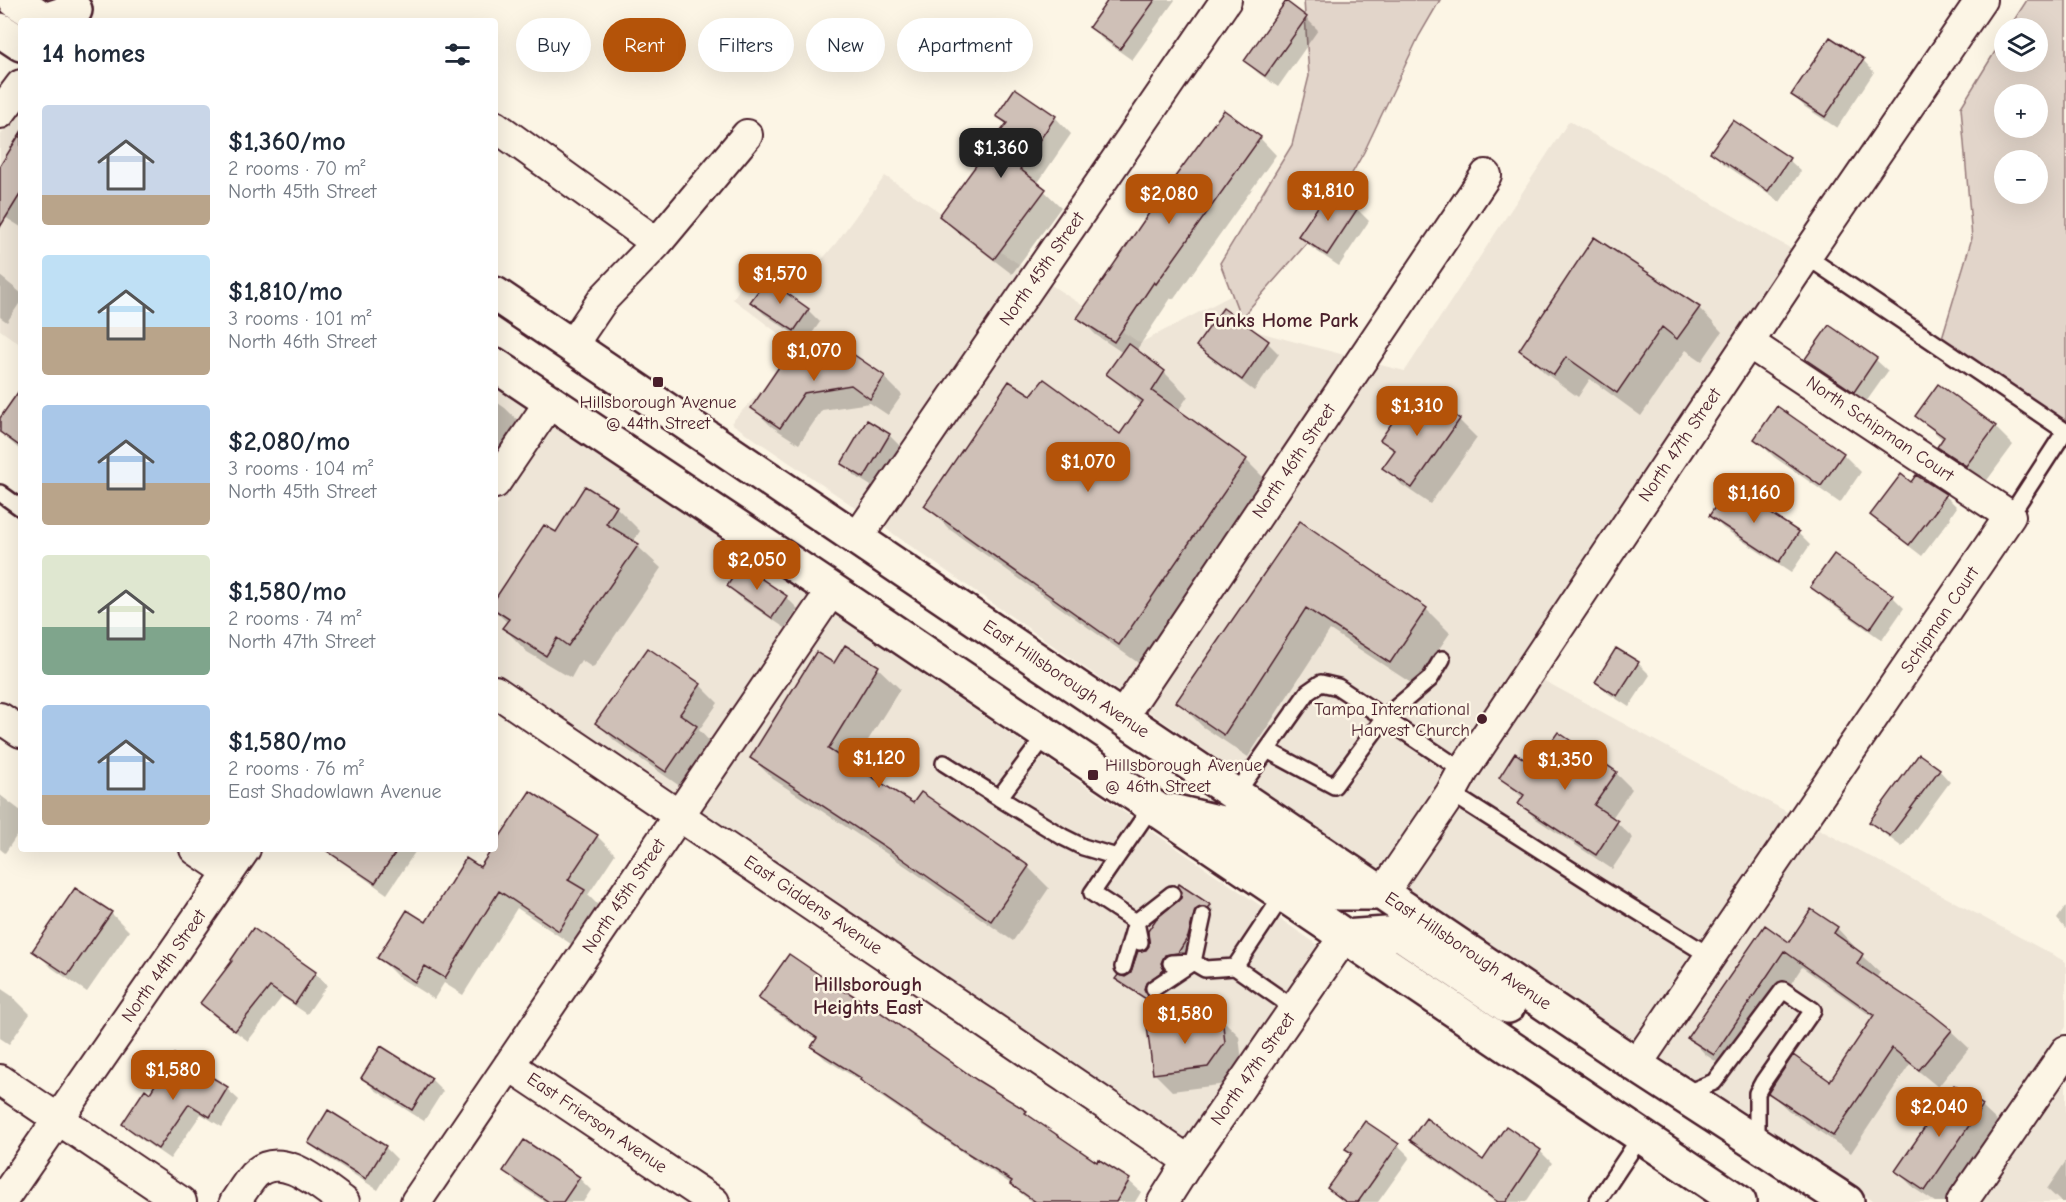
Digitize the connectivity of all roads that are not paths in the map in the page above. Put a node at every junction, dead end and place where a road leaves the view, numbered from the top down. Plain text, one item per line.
1 (15, 0) edge
2 (1226, 0) edge
3 (1981, 0) edge
4 (75, 10) edge
5 (42, 18) edge
6 (51, 18) edge
7 (0, 30) edge
8 (18, 42) edge
9 (18, 89) edge
10 (0, 113) edge
11 (498, 128) edge
12 (747, 135) dead end
13 (1486, 175) dead end
14 (657, 243) junction
15 (1806, 256) junction
16 (498, 296) edge
17 (1749, 342) junction
18 (572, 345) junction
19 (498, 367) edge
20 (550, 402) junction
21 (498, 479) edge
22 (0, 493) edge
23 (18, 506) edge
24 (2010, 516) junction
25 (857, 538) junction
26 (832, 590) junction
27 (1443, 659) dead end
28 (498, 693) edge
29 (1122, 717) junction
30 (1385, 717) junction
31 (0, 718) edge
32 (18, 730) edge
33 (1046, 735) junction
34 (1267, 750) junction
35 (944, 763) dead end
36 (1457, 782) junction
37 (1236, 794) junction
38 (999, 798) junction
39 (1152, 806) junction
40 (679, 814) junction
41 (206, 852) edge
42 (1117, 857) junction
43 (237, 861) edge
44 (1383, 893) junction
45 (1172, 894) dead end
46 (1283, 895) junction
47 (1203, 915) dead end
48 (1156, 919) dead end
49 (1136, 922) junction
50 (1344, 937) junction
51 (1186, 940) dead end
52 (1140, 942) dead end
53 (1710, 956) junction
54 (1193, 962) junction
55 (1171, 963) dead end
56 (1123, 967) dead end
57 (1235, 967) junction
58 (1154, 988) dead end
59 (1295, 1009) junction
60 (2066, 1051) edge
61 (509, 1065) junction
62 (1636, 1065) junction
63 (0, 1080) edge
64 (1682, 1095) junction
65 (57, 1119) junction
66 (1641, 1136) junction
67 (1757, 1143) junction
68 (1189, 1161) junction
69 (1732, 1200) edge
70 (1, 1202) edge
71 (182, 1202) edge
72 (235, 1202) edge
73 (344, 1202) edge
74 (416, 1202) edge
75 (714, 1202) edge
76 (1163, 1202) edge
77 (1597, 1202) edge
78 (1847, 1202) edge
79 (1962, 1202) edge

1 - 5 main road
2 - 25 street, North 45th Street
3 - 15 street, North 47th Street
4 - 6 main road
7 - 8 main road
9 - 10 street
11 - 14 street
12 - 14 street
13 - 29 street, North 46th Street
14 - 18 street
15 - 17 street, North 47th Street
15 - 24 lane, Schipman Court
16 - 18 main road, East Hillsborough Avenue
17 - 24 street, North Schipman Court
17 - 36 street, North 47th Street
18 - 25 main road, East Hillsborough Avenue
19 - 20 main road
20 - 21 street
20 - 26 main road
22 - 23 lane
24 - 53 street, Schipman Court
25 - 29 main road, East Hillsborough Avenue
26 - 33 main road
26 - 40 street, North 45th Street
27 - 30 lane
28 - 40 street, East Giddens Avenue
29 - 37 main road, East Hillsborough Avenue
30 - 34 lane
30 - 34 lane
30 - 36 lane
31 - 32 street
33 - 38 lane
33 - 39 main road
34 - 37 lane
35 - 38 lane
36 - 44 street, North 47th Street
36 - 53 lane
37 - 44 main road, East Hillsborough Avenue
38 - 42 lane
39 - 42 lane
39 - 44 main road
39 - 46 main road
40 - 61 street, North 45th Street
40 - 68 street, East Giddens Avenue
41 - 43 street
42 - 49 lane
43 - 65 street, North 44th Street
44 - 62 main road, East Hillsborough Avenue
45 - 49 lane
46 - 50 main road
46 - 57 lane
47 - 54 lane
48 - 49 lane
49 - 52 lane
49 - 56 lane
50 - 59 street, North 47th Street
50 - 62 main road
50 - 66 main road
51 - 54 lane
53 - 62 street, Schipman Court
54 - 55 lane
54 - 57 lane
54 - 58 lane
57 - 59 lane
59 - 68 street, North 47th Street
60 - 79 street
61 - 74 street, North 45th Street
61 - 75 street, East Frierson Avenue
62 - 64 main road, East Hillsborough Avenue
63 - 65 street
64 - 67 main road, East Hillsborough Avenue
64 - 67 lane
65 - 70 street, North 44th Street
65 - 71 street
66 - 69 main road
66 - 77 lane
67 - 78 main road, East Hillsborough Avenue
68 - 76 street, North 47th Street
72 - 73 street

